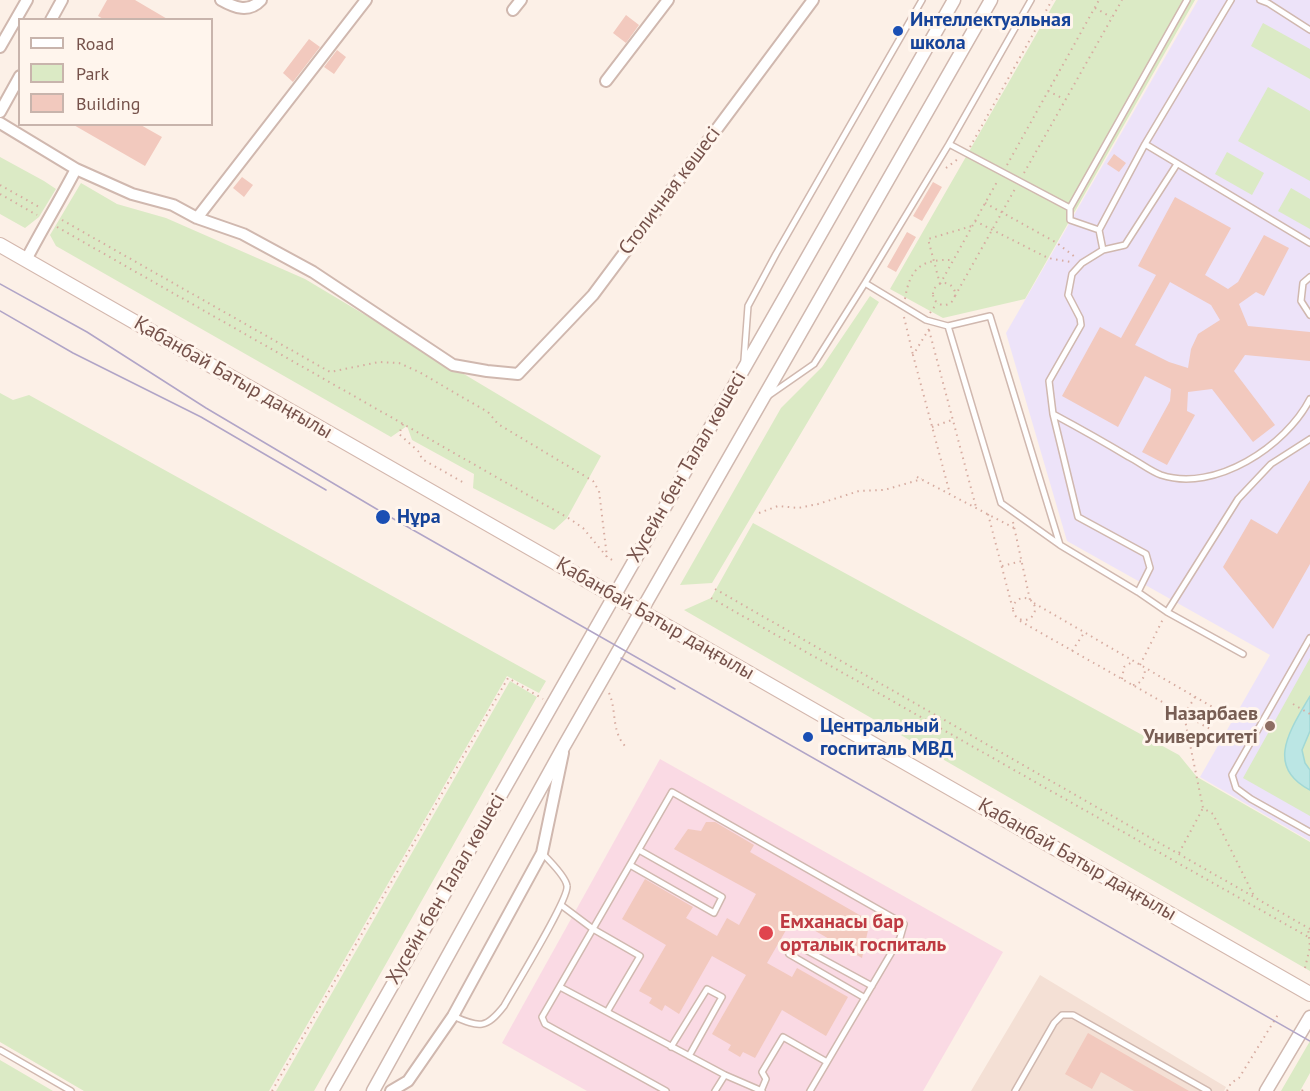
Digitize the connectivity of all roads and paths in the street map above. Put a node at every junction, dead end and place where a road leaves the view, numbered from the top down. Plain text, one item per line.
1 (27, 0) edge
2 (62, 0) edge
3 (221, 0) edge
4 (261, 0) edge
5 (366, 0) edge
6 (521, 0) edge
7 (668, 0) edge
8 (813, 0) edge
9 (922, 0) edge
10 (954, 0) edge
11 (991, 0) edge
12 (1031, 0) edge
13 (1052, 0) edge
14 (1100, 0) edge
15 (1122, 0) edge
16 (1186, 0) edge
17 (1231, 0) edge
18 (1260, 0) edge
19 (1268, 1) edge
20 (1095, 8) junction
21 (513, 10) dead end
22 (1112, 17) junction
23 (52, 18) edge
24 (1310, 30) edge
25 (4, 32) edge
26 (0, 47) edge
27 (18, 80) edge
28 (606, 81) dead end
29 (1048, 91) junction
30 (1066, 100) junction
31 (0, 112) edge
32 (0, 123) edge
33 (949, 144) junction
34 (1145, 144) junction
35 (967, 153) junction
36 (1177, 164) junction
37 (76, 169) junction
38 (1002, 172) junction
39 (927, 180) junction
40 (1020, 182) junction
41 (0, 185) edge
42 (0, 194) edge
43 (985, 203) junction
44 (1070, 208) junction
45 (1002, 212) junction
46 (49, 217) junction
47 (197, 218) junction
48 (975, 221) junction
49 (972, 226) junction
50 (992, 230) junction
51 (1098, 230) junction
52 (1310, 243) edge
53 (0, 245) edge
54 (1103, 249) junction
55 (26, 260) junction
56 (933, 260) junction
57 (953, 260) junction
58 (1082, 263) junction
59 (1310, 277) edge
60 (865, 282) junction
61 (940, 284) junction
62 (955, 296) junction
63 (937, 303) junction
64 (904, 306) junction
65 (1310, 315) edge
66 (926, 320) junction
67 (948, 326) junction
68 (913, 355) junction
69 (743, 369) junction
70 (1310, 399) edge
71 (762, 401) junction
72 (1053, 414) junction
73 (953, 420) junction
74 (403, 424) junction
75 (932, 427) junction
76 (1310, 439) edge
77 (917, 477) dead end
78 (922, 479) junction
79 (466, 484) dead end
80 (950, 494) junction
81 (976, 507) junction
82 (1010, 510) junction
83 (759, 513) dead end
84 (988, 514) junction
85 (1014, 528) junction
86 (1060, 545) junction
87 (607, 557) junction
88 (614, 561) dead end
89 (1022, 561) junction
90 (1002, 566) junction
91 (715, 589) dead end
92 (1138, 592) junction
93 (614, 595) junction
94 (711, 598) dead end
95 (1030, 600) junction
96 (1034, 603) junction
97 (1012, 606) junction
98 (642, 612) junction
99 (1167, 612) junction
100 (1020, 621) junction
101 (1084, 632) junction
102 (1310, 638) edge
103 (1072, 651) junction
104 (1243, 654) dead end
105 (1134, 661) junction
106 (1140, 665) junction
107 (1145, 668) junction
108 (603, 679) junction
109 (1122, 679) junction
110 (1133, 686) junction
111 (1195, 697) junction
112 (552, 703) junction
113 (1293, 704) dead end
114 (1221, 712) dead end
115 (1310, 714) edge
116 (1184, 715) junction
117 (1210, 729) dead end
118 (564, 746) junction
119 (626, 746) dead end
120 (1203, 808) junction
121 (1310, 831) edge
122 (639, 850) junction
123 (543, 853) junction
124 (1178, 854) junction
125 (630, 865) junction
126 (1255, 898) junction
127 (561, 905) junction
128 (1309, 928) edge
129 (593, 929) junction
130 (1310, 938) edge
131 (1305, 968) dead end
132 (872, 986) junction
133 (560, 987) junction
134 (1310, 994) edge
135 (865, 998) junction
136 (607, 1012) junction
137 (1279, 1013) dead end
138 (453, 1016) junction
139 (1310, 1017) edge
140 (672, 1047) junction
141 (0, 1050) edge
142 (689, 1056) junction
143 (827, 1062) junction
144 (725, 1075) junction
145 (71, 1091) edge
146 (272, 1091) edge
147 (332, 1091) edge
148 (373, 1091) edge
149 (391, 1091) edge
150 (666, 1091) edge
151 (715, 1091) edge
152 (762, 1091) edge
153 (810, 1091) edge
154 (1016, 1091) edge
155 (1208, 1091) edge
156 (1227, 1091) edge
157 (1266, 1091) edge

1 - 25 street
2 - 23 street
3 - 4 street
5 - 47 street
6 - 21 street
7 - 28 street
8 - 47 street, Столичная көшесі
9 - 69 lane
10 - 69 street, Хусейн бен Талал көшесі
11 - 71 street, Хусейн бен Талал көшесі
12 - 33 lane
13 - 35 path
14 - 20 path
15 - 22 path
16 - 44 lane
17 - 34 lane
18 - 19 lane
19 - 24 lane
20 - 22 path
20 - 29 path
22 - 30 path
25 - 26 street
27 - 31 street
29 - 30 path
29 - 38 path
30 - 40 path
32 - 37 street
33 - 35 lane
33 - 39 lane
34 - 36 lane
34 - 51 lane
35 - 38 lane
35 - 39 path
36 - 52 lane
36 - 54 lane
37 - 46 street
37 - 47 street
38 - 40 lane
38 - 43 path
39 - 60 lane
40 - 44 lane
40 - 45 path
41 - 46 path
42 - 46 path
43 - 45 path
43 - 48 path
44 - 51 lane
45 - 50 path
45 - 58 path
46 - 55 street
46 - 74 path
46 - 87 path
48 - 49 path
48 - 50 path
49 - 56 path
49 - 57 path
50 - 58 path
50 - 62 path
51 - 54 lane
53 - 55 main road, Қабанбай Батыр даңғылы
54 - 58 lane
55 - 93 main road, Қабанбай Батыр даңғылы
56 - 57 path
56 - 61 path
56 - 64 path
57 - 61 path
58 - 72 lane
59 - 65 lane
60 - 64 lane
60 - 71 lane
61 - 62 path
61 - 63 path
62 - 63 path
63 - 66 path
64 - 66 lane
64 - 68 path
66 - 67 lane
67 - 82 lane
67 - 86 lane
68 - 73 path
68 - 75 path
69 - 93 street, Хусейн бен Талал көшесі
70 - 72 lane
71 - 98 street, Хусейн бен Талал көшесі
72 - 92 lane
73 - 75 path
73 - 81 path
74 - 79 path
74 - 87 path
75 - 80 path
76 - 99 lane
77 - 78 path
78 - 80 path
78 - 83 path
80 - 81 path
81 - 84 path
82 - 85 path
82 - 86 lane
84 - 85 path
84 - 90 path
85 - 89 path
86 - 92 lane
87 - 88 path
89 - 90 path
89 - 95 path
90 - 97 path
91 - 124 path
92 - 99 lane
93 - 98 main road, Қабанбай Батыр даңғылы
93 - 112 street, Хусейн бен Талал көшесі
94 - 130 path
95 - 96 path
95 - 97 path
96 - 100 path
96 - 101 path
97 - 100 path
98 - 108 street, Хусейн бен Талал көшесі
98 - 134 main road, Қабанбай Батыр даңғылы
99 - 104 lane
99 - 106 path
100 - 103 path
101 - 103 path
101 - 105 path
102 - 121 lane
103 - 109 path
105 - 106 path
105 - 109 path
106 - 107 path
107 - 110 path
107 - 111 path
108 - 118 street, Хусейн бен Талал көшесі
108 - 119 path
109 - 110 path
110 - 116 path
111 - 114 path
111 - 116 path
112 - 146 path
112 - 147 street, Хусейн бен Талал көшесі
113 - 115 path
116 - 117 path
116 - 120 path
118 - 123 street
118 - 148 street, Хусейн бен Талал көшесі
120 - 124 path
120 - 126 path
122 - 125 lane
122 - 125 lane
122 - 132 lane
123 - 127 lane
123 - 138 street
124 - 126 path
125 - 129 lane
126 - 128 path
127 - 129 lane
127 - 138 lane
128 - 130 path
129 - 133 lane
129 - 136 lane
130 - 131 path
132 - 135 lane
132 - 135 lane
133 - 136 lane
133 - 150 lane
135 - 143 lane
136 - 140 lane
137 - 156 path
138 - 149 street
139 - 157 street
140 - 142 lane
140 - 142 lane
141 - 145 lane
142 - 144 lane
143 - 152 lane
143 - 153 lane
144 - 151 lane
144 - 152 lane
154 - 155 lane

